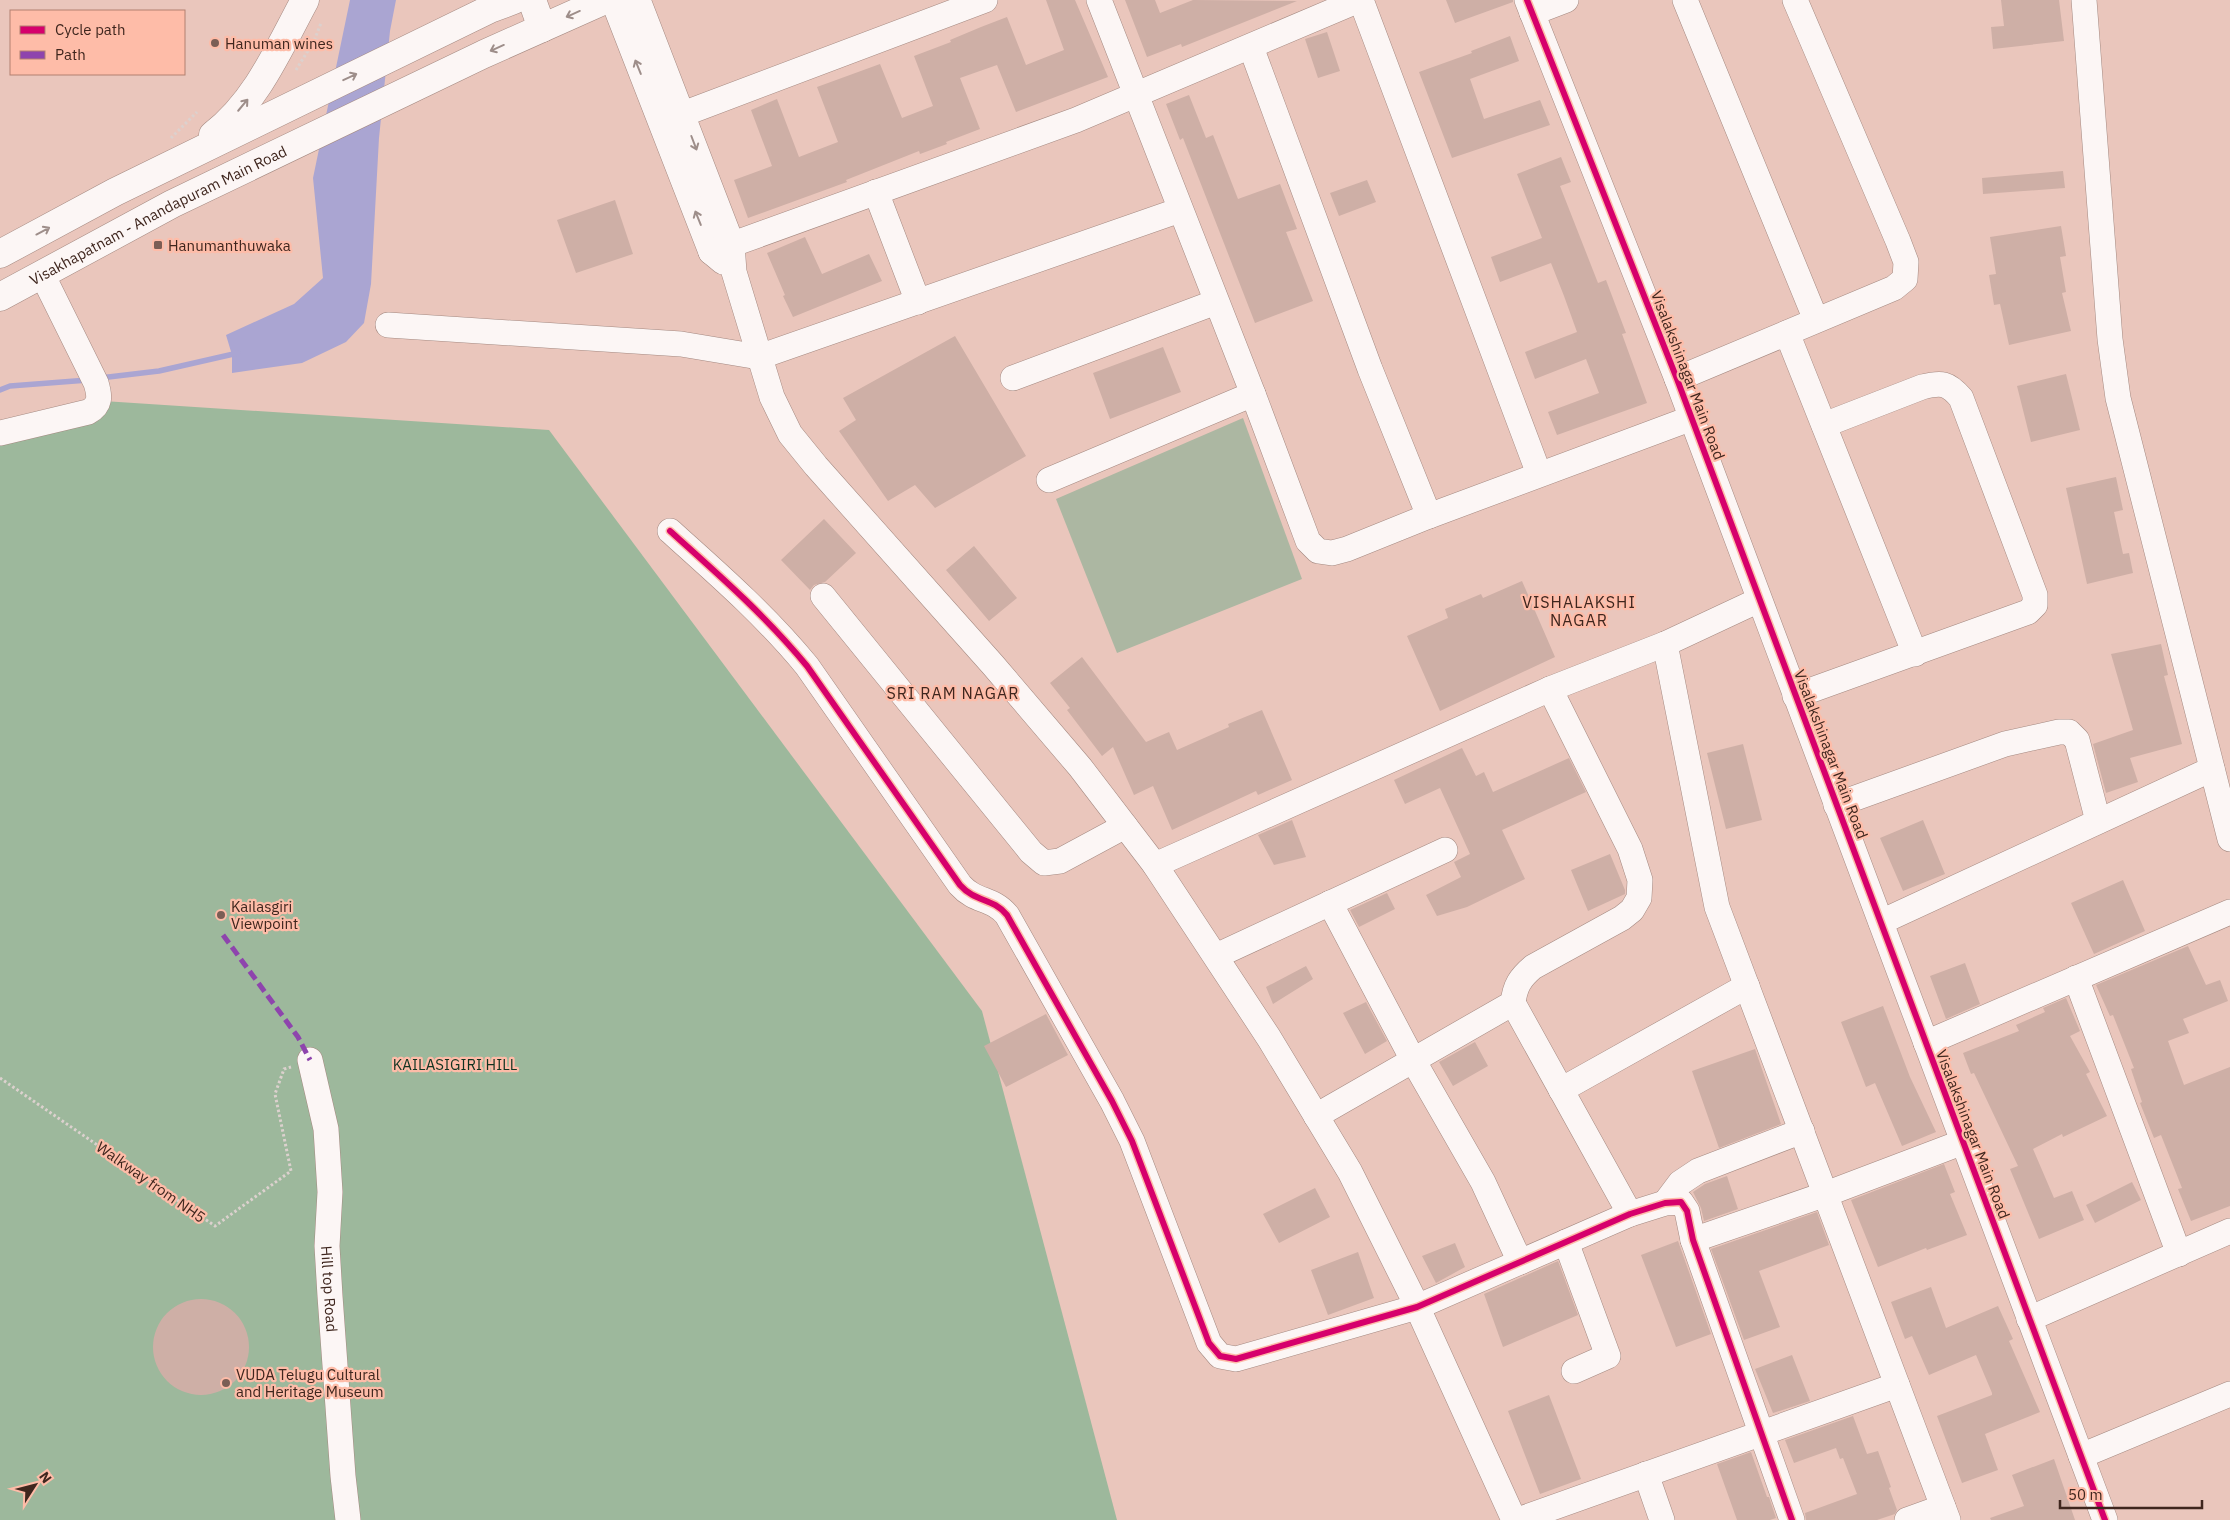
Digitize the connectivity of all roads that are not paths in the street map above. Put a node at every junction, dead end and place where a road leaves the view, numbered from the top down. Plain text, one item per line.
1 (514, 0) edge
2 (532, 0) edge
3 (605, 0) edge
4 (612, 0) edge
5 (638, 0) edge
6 (985, 0) edge
7 (1099, 0) edge
8 (1360, 0) edge
9 (1566, 0) edge
10 (1685, 0) edge
11 (1795, 0) edge
12 (2084, 0) edge
13 (1530, 7) edge
14 (314, 9) edge
15 (542, 28) junction
16 (1251, 47) junction
17 (1135, 95) junction
18 (683, 114) junction
19 (180, 160) junction
20 (876, 192) junction
21 (1180, 210) junction
22 (722, 248) junction
23 (0, 254) edge
24 (42, 274) junction
25 (0, 297) edge
26 (918, 302) junction
27 (1216, 302) junction
28 (1816, 320) junction
29 (388, 325) dead end
30 (1787, 333) junction
31 (759, 357) junction
32 (1012, 378) dead end
33 (1677, 379) junction
34 (1253, 394) junction
35 (1692, 418) junction
36 (1824, 425) junction
37 (0, 433) edge
38 (1539, 474) junction
39 (1049, 480) dead end
40 (1429, 516) junction
41 (670, 531) dead end
42 (822, 596) dead end
43 (1760, 600) junction
44 (1664, 644) junction
45 (1916, 654) junction
46 (1550, 689) junction
47 (1795, 696) junction
48 (2212, 769) junction
49 (1836, 805) junction
50 (2098, 821) junction
51 (1125, 826) junction
52 (2230, 839) edge
53 (1445, 850) dead end
54 (1155, 865) junction
55 (1330, 903) junction
56 (2230, 912) edge
57 (1881, 922) junction
58 (1216, 956) junction
59 (2076, 978) junction
60 (1747, 986) junction
61 (1513, 1002) junction
62 (1926, 1043) junction
63 (310, 1060) road end
64 (1414, 1060) junction
65 (1561, 1090) junction
66 (1316, 1116) junction
67 (1802, 1131) junction
68 (1963, 1142) junction
69 (1826, 1194) junction
70 (1665, 1203) junction
71 (1630, 1214) junction
72 (2230, 1231) edge
73 (1693, 1240) junction
74 (1566, 1242) junction
75 (2179, 1254) junction
76 (1520, 1262) junction
77 (1417, 1307) junction
78 (2030, 1318) junction
79 (1574, 1371) dead end
80 (1897, 1384) junction
81 (2230, 1394) edge
82 (1760, 1434) junction
83 (2081, 1456) junction
84 (1646, 1474) junction
85 (1946, 1514) edge
86 (348, 1520) edge
87 (1514, 1520) edge
88 (1518, 1520) edge
89 (1662, 1520) edge
90 (1792, 1520) edge
91 (1907, 1520) edge
92 (2105, 1520) edge

19 -> 1 main road
2 - 15 main road
3 -> 15 main road
22 -> 4 street
5 - 18 street
6 - 18 street
7 - 17 street
8 - 16 street
8 - 38 street
9 - 13 street
10 - 28 street
11 - 28 street
12 - 48 street
13 - 33 street, Visalakshinagar Main Road
19 -> 14 main road
15 -> 24 main road, Visakhapatnam - Anandapuram Main Road
16 - 17 street
16 - 40 street
17 - 20 street
17 - 21 street
18 -> 22 street
23 -> 19 main road
20 - 22 street
20 - 26 street
21 - 26 street
21 - 27 street
22 - 31 street
24 - 25 main road, Visakhapatnam - Anandapuram Main Road
24 - 37 street
26 - 31 street
27 - 32 street
27 - 34 street
28 - 30 street
29 - 31 street
30 - 33 street
30 - 36 street
31 - 51 street
33 - 35 street, Visalakshinagar Main Road
34 - 39 street
34 - 40 street
35 - 38 street
35 - 43 street, Visalakshinagar Main Road
36 - 45 street
36 - 45 street
38 - 40 street
41 - 77 street
42 - 51 street
43 - 44 street
43 - 47 street, Visalakshinagar Main Road
44 - 46 street
44 - 60 street
45 - 47 street
46 - 54 street
46 - 61 street
47 - 49 street, Visalakshinagar Main Road
48 - 50 street
48 - 52 street
49 - 50 street
49 - 57 street, Visalakshinagar Main Road
50 - 57 street
51 - 54 street
53 - 55 street
54 - 58 street
55 - 58 street
55 - 64 street
56 - 59 street
57 - 62 street, Visalakshinagar Main Road
58 - 66 street
59 - 62 street
59 - 75 street
60 - 65 street
60 - 67 street
61 - 64 street
61 - 65 street
62 - 68 street, Visalakshinagar Main Road
63 - 86 street, Hill top Road
64 - 66 street
64 - 76 street
65 - 71 street
66 - 77 street
67 - 69 street
67 - 70 street
68 - 69 street
68 - 78 street, Visalakshinagar Main Road
69 - 73 street
69 - 80 street
70 - 71 street
70 - 73 street
71 - 74 street
72 - 75 street
73 - 82 street
74 - 76 street
74 - 79 street
75 - 78 street
76 - 77 street
77 - 87 street
78 - 83 street, Visalakshinagar Main Road
80 - 82 street
80 - 85 street
81 - 83 street
82 - 84 street
82 - 90 street
83 - 92 street, Visalakshinagar Main Road
84 - 88 street
84 - 89 street
85 - 91 street

